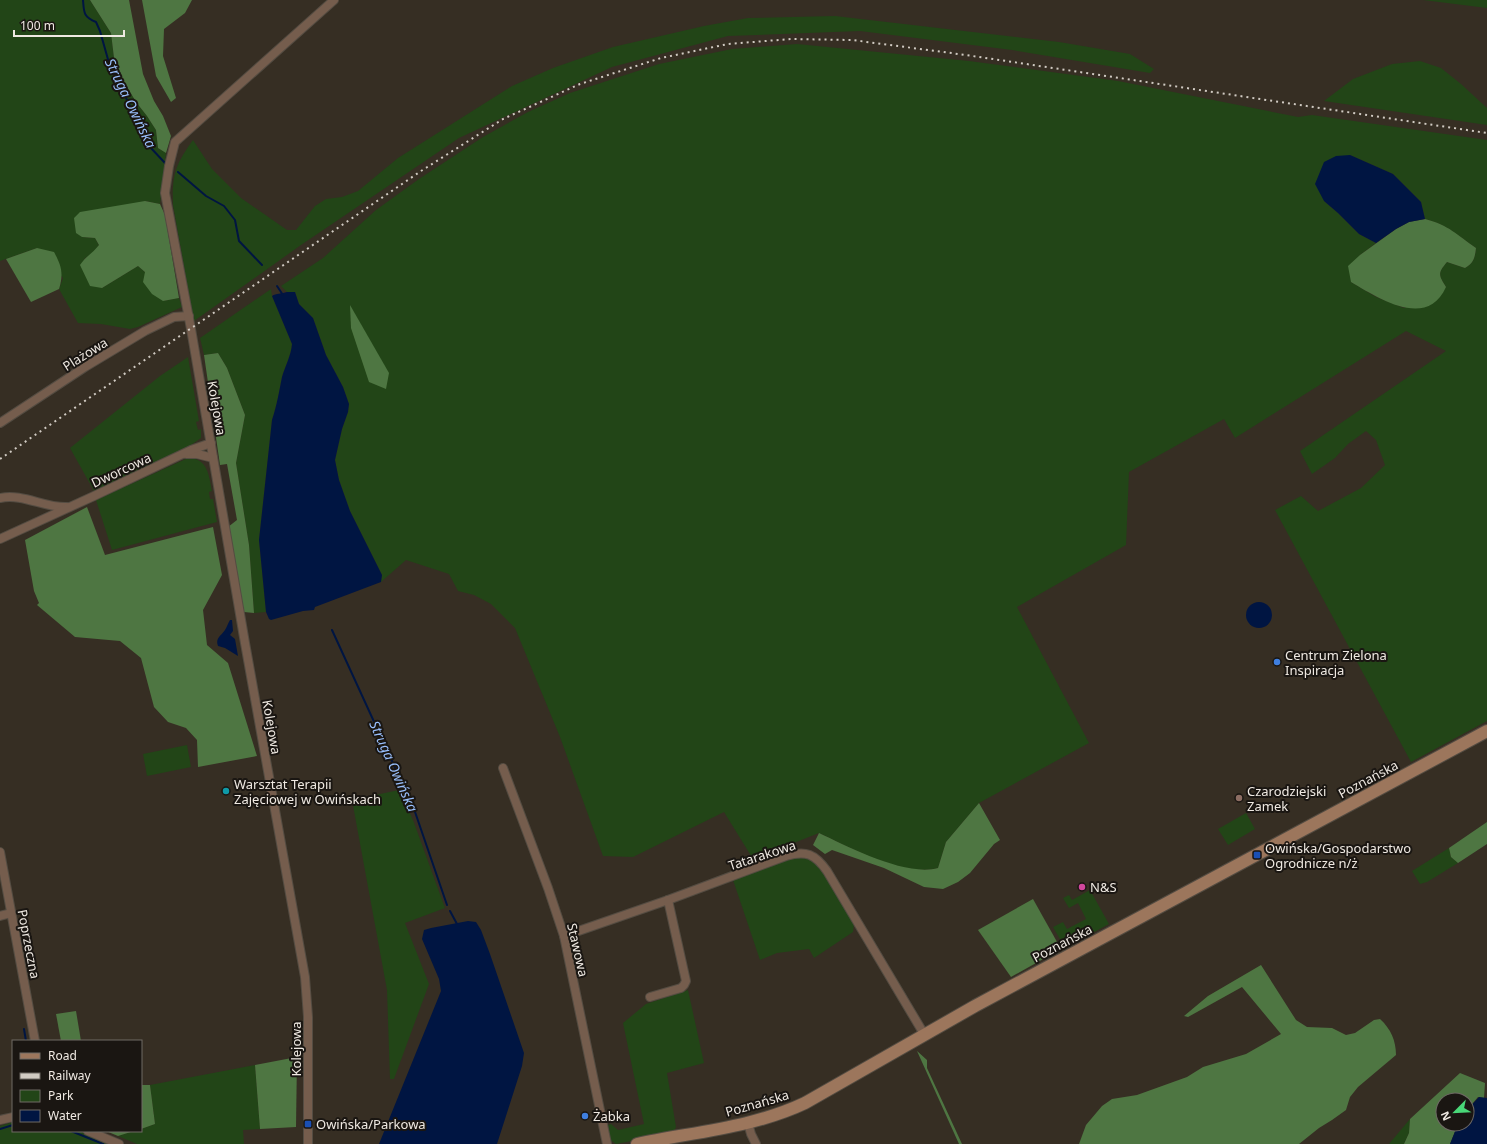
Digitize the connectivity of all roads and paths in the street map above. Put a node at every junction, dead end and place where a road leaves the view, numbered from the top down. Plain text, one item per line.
1 (334, 0) edge
2 (188, 316) junction
3 (0, 423) edge
4 (211, 443) junction
5 (183, 454) junction
6 (213, 458) junction
7 (0, 498) edge
8 (45, 505) junction
9 (70, 507) junction
10 (45, 518) junction
11 (0, 538) edge
12 (1487, 731) edge
13 (503, 768) dead end
14 (0, 852) edge
15 (668, 900) junction
16 (11, 914) junction
17 (0, 916) edge
18 (564, 936) junction
19 (650, 997) dead end
20 (924, 1034) junction
21 (35, 1040) edge
22 (12, 1117) edge
23 (0, 1120) edge
24 (748, 1123) junction
25 (90, 1132) edge
26 (119, 1144) edge
27 (308, 1144) edge
28 (607, 1144) edge
29 (637, 1144) edge
30 (756, 1144) edge

1 - 2 street, Kolejowa
2 - 3 street, Plażowa
2 - 4 street, Kolejowa
4 - 5 street, Dworcowa
4 - 6 street, Kolejowa
5 - 6 street, Dworcowa
5 - 9 street, Dworcowa
6 - 27 street, Kolejowa
7 - 8 street, Dworcowa
8 - 9 street, Dworcowa
8 - 10 street
9 - 10 street, Dworcowa
10 - 11 street, Dworcowa
12 - 20 main road, Poznańska
13 - 18 street, Stawowa
14 - 16 street, Poprzeczna
15 - 18 street, Tatarakowa
15 - 19 street
15 - 20 street, Tatarakowa
16 - 17 street
16 - 21 street, Poprzeczna
18 - 28 street, Stawowa
20 - 24 main road, Poznańska
22 - 23 street
24 - 29 main road, Poznańska
24 - 30 street
25 - 26 street

